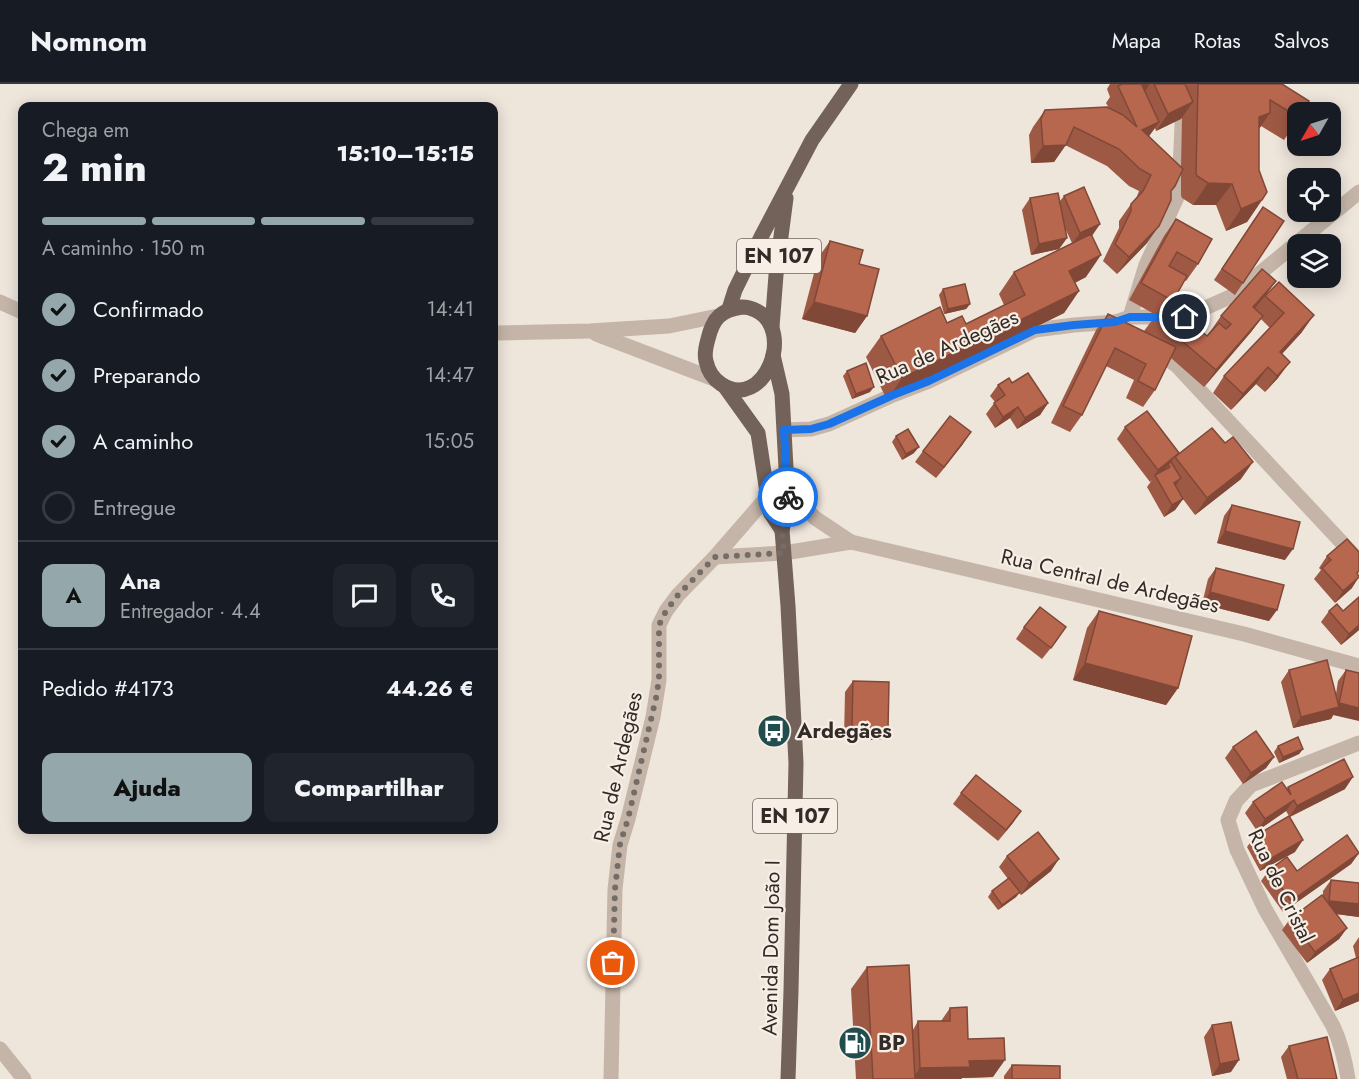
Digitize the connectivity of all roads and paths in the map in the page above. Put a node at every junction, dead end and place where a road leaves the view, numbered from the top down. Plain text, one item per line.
1 (851, 84) edge
2 (1176, 84) edge
3 (788, 186) junction
4 (1359, 192) edge
5 (0, 302) edge
6 (18, 310) edge
7 (724, 312) junction
8 (1130, 317) junction
9 (1115, 322) junction
10 (772, 327) junction
11 (590, 332) junction
12 (498, 333) edge
13 (773, 356) junction
14 (719, 383) junction
15 (784, 430) junction
16 (787, 485) junction
17 (768, 496) junction
18 (782, 530) junction
19 (851, 542) junction
20 (784, 553) junction
21 (715, 557) junction
22 (1359, 561) edge
23 (1358, 665) edge
24 (1359, 743) edge
25 (0, 1049) edge
26 (24, 1079) edge
27 (611, 1079) edge
28 (788, 1079) edge
29 (1348, 1079) edge

1 - 3 main road, EN 107
2 - 8 street
3 - 7 main road, EN 107
3 - 10 main road, EN 107
4 - 8 street, Rua de Ardegães
5 - 6 street
7 - 10 main road
7 - 11 street
7 - 14 main road, EN 107
8 - 9 street, Rua de Ardegães
9 - 15 street, Rua de Ardegães
9 - 22 street
10 - 13 main road, EN 107
11 - 12 street
11 - 14 street
13 - 14 main road
13 - 15 main road, Avenida Dom João I / EN 107
14 - 17 main road, Avenida Dom João I / EN 107
15 - 16 main road, Avenida Dom João I / EN 107
16 - 18 main road, Avenida Dom João I / EN 107
16 - 19 street, Rua Central de Ardegães
17 - 18 main road, Avenida Dom João I / EN 107
17 - 21 street, Rua de Ardegães
18 - 20 main road, Avenida Dom João I / EN 107
19 - 20 street, Rua Central de Ardegães
19 - 23 street, Rua Central de Ardegães
20 - 21 street
20 - 28 main road, Avenida Dom João I / EN 107
21 - 27 street, Rua de Ardegães
24 - 29 street, Rua de Cristal
25 - 26 street

